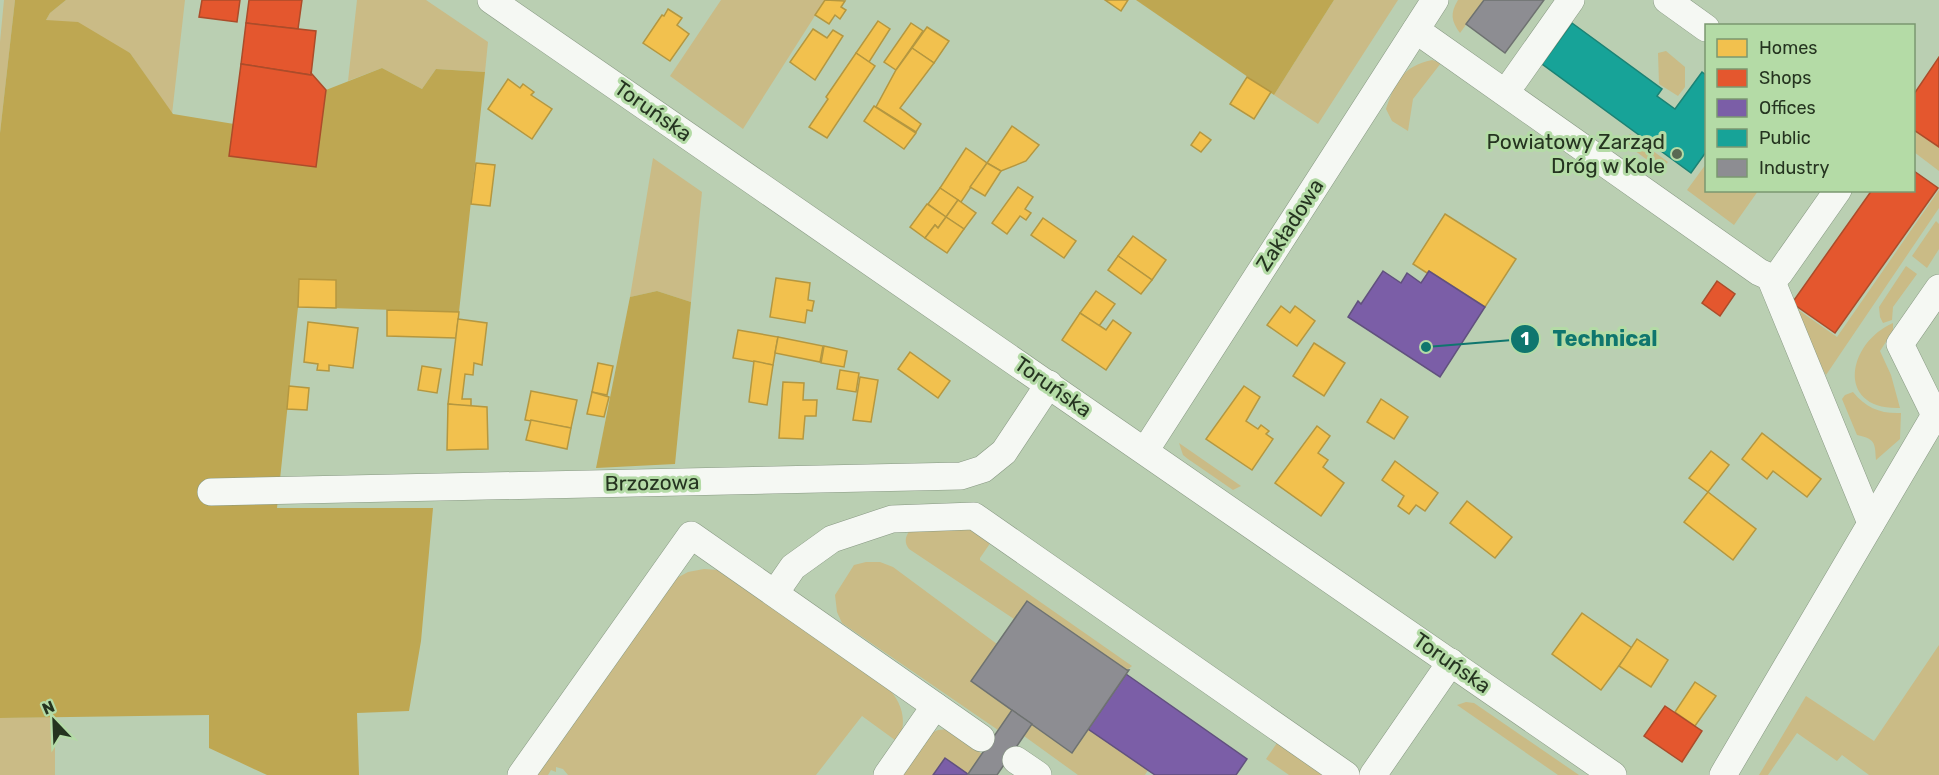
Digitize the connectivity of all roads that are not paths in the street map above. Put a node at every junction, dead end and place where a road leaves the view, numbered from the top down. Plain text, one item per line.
1 (1435, 0) edge
2 (1571, 0) edge
3 (1667, 0) edge
4 (503, 3) edge
5 (1705, 27) edge
6 (1416, 30) junction
7 (1506, 92) junction
8 (1837, 192) edge
9 (1770, 277) junction
10 (1939, 288) edge
11 (1049, 384) junction
12 (1937, 415) edge
13 (1145, 451) junction
14 (212, 492) dead end
15 (1871, 523) junction
16 (775, 593) junction
17 (1451, 662) junction
18 (935, 706) junction
19 (981, 738) dead end
20 (1016, 760) dead end
21 (521, 775) edge
22 (887, 775) edge
23 (1038, 775) edge
24 (1346, 775) edge
25 (1373, 775) edge
26 (1613, 775) edge
27 (1723, 775) edge

1 - 6 street, Zakładowa
2 - 7 street
3 - 5 street
4 - 11 street, Toruńska
6 - 7 street
6 - 13 street, Zakładowa
7 - 9 street
8 - 9 street
9 - 15 street
10 - 12 street
11 - 13 street, Toruńska
11 - 14 street, Brzozowa
12 - 15 street
13 - 17 street, Toruńska
15 - 27 street
16 - 18 street
16 - 21 street
16 - 24 street
17 - 25 street
17 - 26 street, Toruńska
18 - 19 street
18 - 22 street
20 - 23 street

